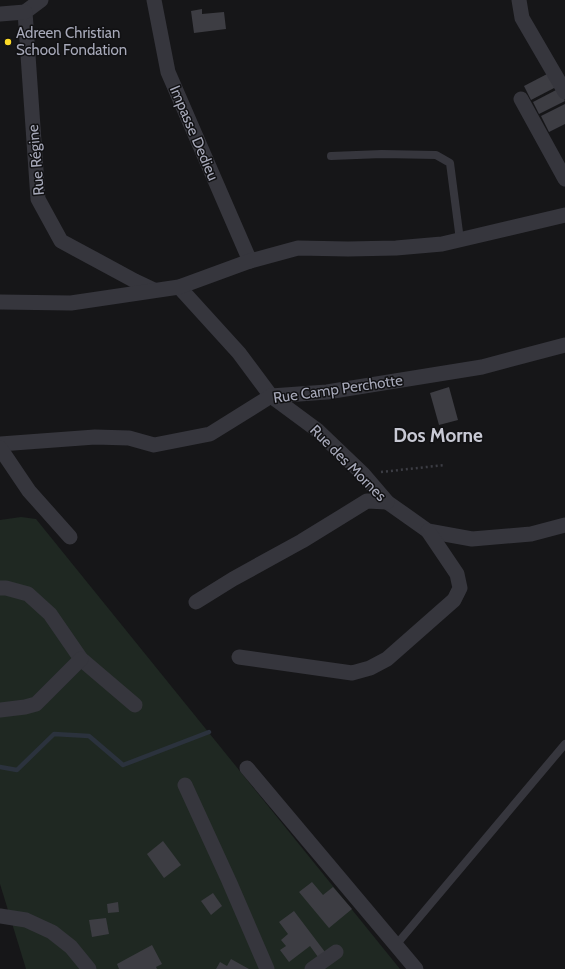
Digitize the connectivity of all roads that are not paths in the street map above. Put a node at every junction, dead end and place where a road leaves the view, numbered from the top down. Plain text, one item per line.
1 (41, 0) edge
2 (154, 0) edge
3 (519, 0) edge
4 (25, 12) junction
5 (0, 14) edge
6 (565, 92) edge
7 (521, 99) dead end
8 (331, 156) dead end
9 (565, 179) edge
10 (565, 215) edge
11 (460, 240) junction
12 (250, 260) junction
13 (179, 287) junction
14 (154, 290) junction
15 (0, 302) edge
16 (565, 345) edge
17 (271, 396) junction
18 (0, 444) edge
19 (0, 448) edge
20 (387, 502) junction
21 (565, 525) edge
22 (428, 531) junction
23 (70, 537) dead end
24 (0, 588) edge
25 (196, 602) dead end
26 (239, 657) dead end
27 (80, 659) junction
28 (135, 705) dead end
29 (0, 710) edge
30 (565, 744) edge
31 (246, 768) dead end
32 (185, 785) dead end
33 (0, 916) edge
34 (396, 945) junction
35 (336, 952) dead end
36 (89, 969) edge
37 (267, 969) edge
38 (312, 969) edge
39 (416, 969) edge

1 - 4 street
2 - 12 street, Impasse Dedieu
3 - 6 street
4 - 5 street
4 - 14 street, Rue Régine
7 - 9 street
8 - 11 lane
10 - 11 street
11 - 12 street
12 - 13 street
13 - 14 street
13 - 17 street, Rue des Mornes
14 - 15 street
16 - 17 street, Rue Camp Perchotte
17 - 18 street, Rue Camp Perchotte
17 - 20 street, Rue des Mornes
19 - 23 street
20 - 22 street, Rue des Mornes
20 - 25 street
21 - 22 street, Rue des Mornes
22 - 26 street
24 - 27 street
27 - 28 street
27 - 29 street
30 - 34 lane
31 - 34 street
32 - 37 street
33 - 36 street
34 - 39 street
35 - 38 street

